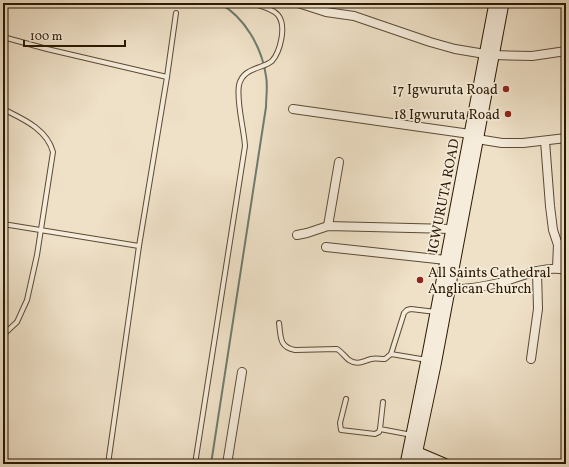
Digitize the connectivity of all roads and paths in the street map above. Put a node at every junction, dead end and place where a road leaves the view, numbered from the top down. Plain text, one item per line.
1 (251, 3) edge
2 (298, 3) edge
3 (494, 3) edge
4 (503, 3) edge
5 (176, 13) dead end
6 (3, 37) edge
7 (566, 52) edge
8 (489, 54) junction
9 (167, 77) junction
10 (3, 109) edge
11 (293, 109) dead end
12 (474, 137) junction
13 (566, 138) edge
14 (545, 141) junction
15 (339, 162) dead end
16 (3, 224) edge
17 (328, 226) junction
18 (452, 229) junction
19 (40, 230) junction
20 (297, 235) dead end
21 (562, 244) edge
22 (139, 246) junction
23 (326, 247) dead end
24 (446, 260) junction
25 (557, 268) junction
26 (566, 270) edge
27 (537, 272) junction
28 (449, 290) junction
29 (436, 312) junction
30 (279, 323) dead end
31 (3, 335) edge
32 (391, 354) junction
33 (531, 359) dead end
34 (427, 360) junction
35 (242, 372) dead end
36 (346, 399) dead end
37 (383, 402) dead end
38 (380, 429) junction
39 (416, 438) junction
40 (413, 451) junction
41 (440, 462) edge
42 (108, 464) edge
43 (195, 464) edge
44 (227, 464) edge
45 (406, 464) edge
46 (414, 464) edge

1 - 43 lane
2 - 8 street
3 - 8 main road, IGWURUTA ROAD
4 - 8 main road, IGWURUTA ROAD
5 - 9 lane
6 - 9 lane
7 - 8 street
8 - 12 main road, IGWURUTA ROAD
9 - 22 lane
10 - 19 lane
11 - 12 street
12 - 14 street
12 - 18 main road, IGWURUTA ROAD
12 - 28 main road, IGWURUTA ROAD
13 - 14 street
14 - 21 street
15 - 17 street
16 - 19 lane
17 - 18 street
17 - 20 street
18 - 24 main road, IGWURUTA ROAD
19 - 22 lane
19 - 31 lane
21 - 25 street
22 - 42 lane
23 - 24 street
24 - 29 main road, IGWURUTA ROAD
25 - 26 street
25 - 27 street
27 - 28 street
27 - 33 street
28 - 39 main road, IGWURUTA ROAD
29 - 32 lane
29 - 34 main road, IGWURUTA ROAD
30 - 32 lane
32 - 34 lane
34 - 39 main road, IGWURUTA ROAD
35 - 44 street
36 - 38 lane
37 - 38 lane
38 - 39 lane
39 - 40 main road, IGWURUTA ROAD
39 - 41 main road
40 - 41 main road
40 - 45 main road, IGWURUTA ROAD
40 - 46 main road, IGWURUTA ROAD

